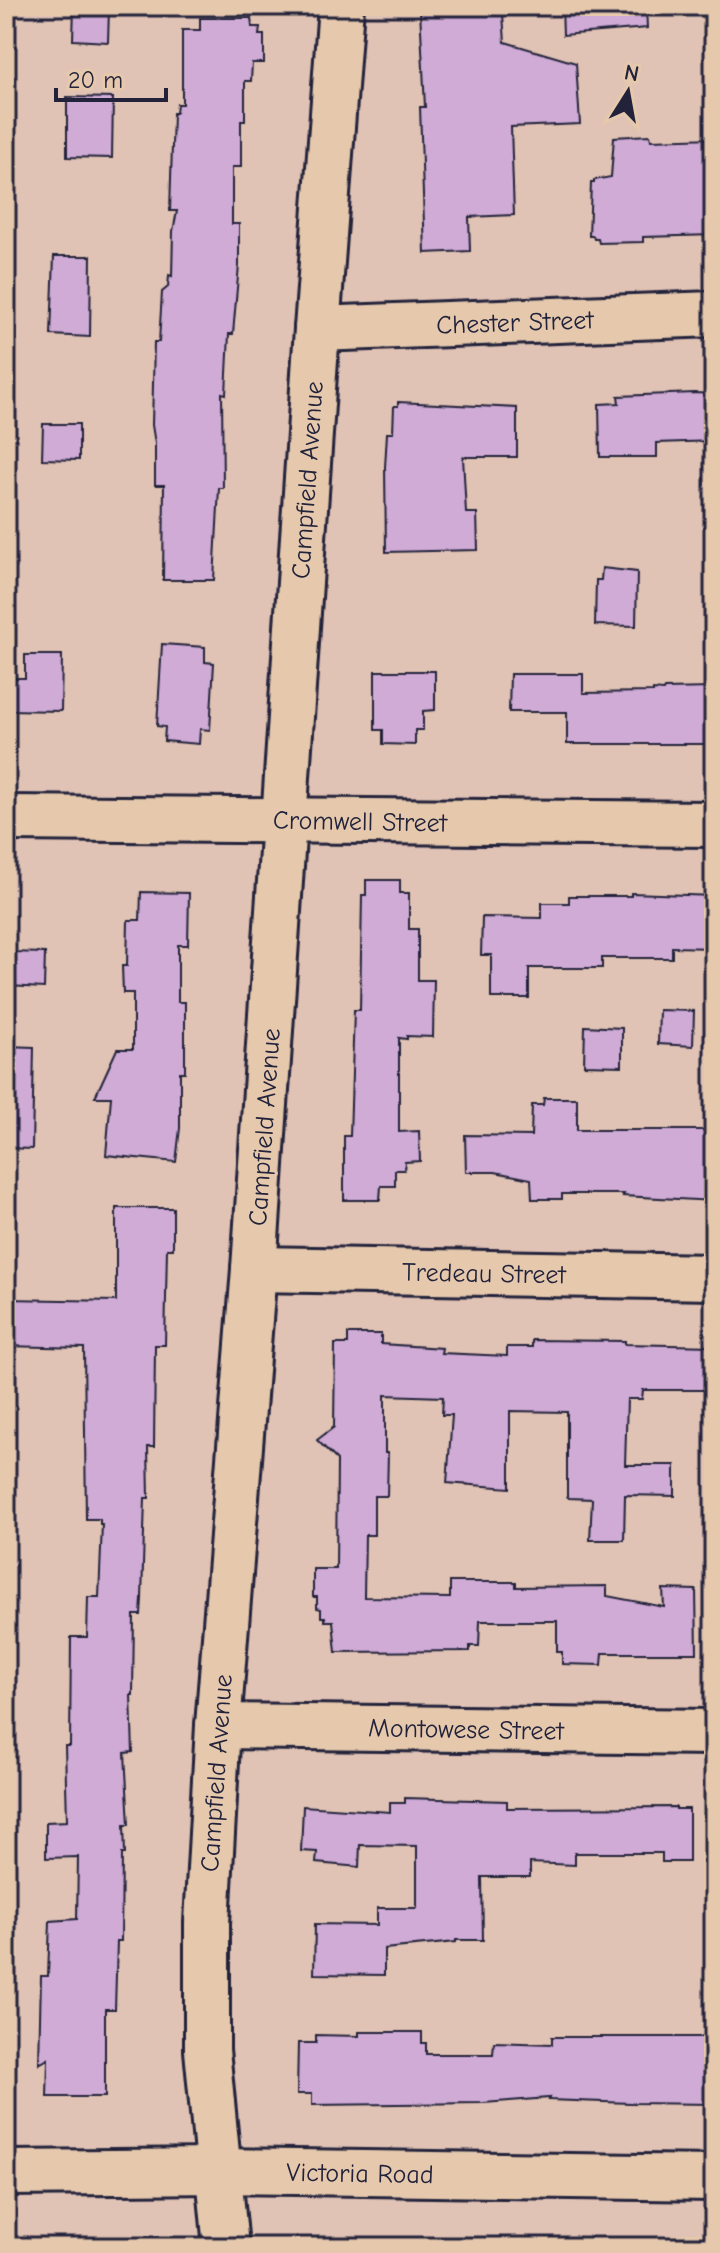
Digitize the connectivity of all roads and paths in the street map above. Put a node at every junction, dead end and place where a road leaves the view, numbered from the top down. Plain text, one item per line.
1 (341, 6) edge
2 (714, 314) edge
3 (317, 329) junction
4 (6, 818) edge
5 (285, 820) junction
6 (714, 824) edge
7 (254, 1269) junction
8 (714, 1277) edge
9 (218, 1726) junction
10 (714, 1732) edge
11 (220, 2171) junction
12 (6, 2173) edge
13 (714, 2178) edge
14 (226, 2247) edge

1 - 3 street, Campfield Avenue
2 - 3 street, Chester Street
3 - 5 street, Campfield Avenue
4 - 5 street, Cromwell Street
5 - 6 street, Cromwell Street
5 - 7 street, Campfield Avenue
7 - 8 street, Tredeau Street
7 - 9 street, Campfield Avenue
9 - 10 street, Montowese Street
9 - 11 street, Campfield Avenue
11 - 12 street, Victoria Road
11 - 13 street, Victoria Road
11 - 14 street, Campfield Avenue

